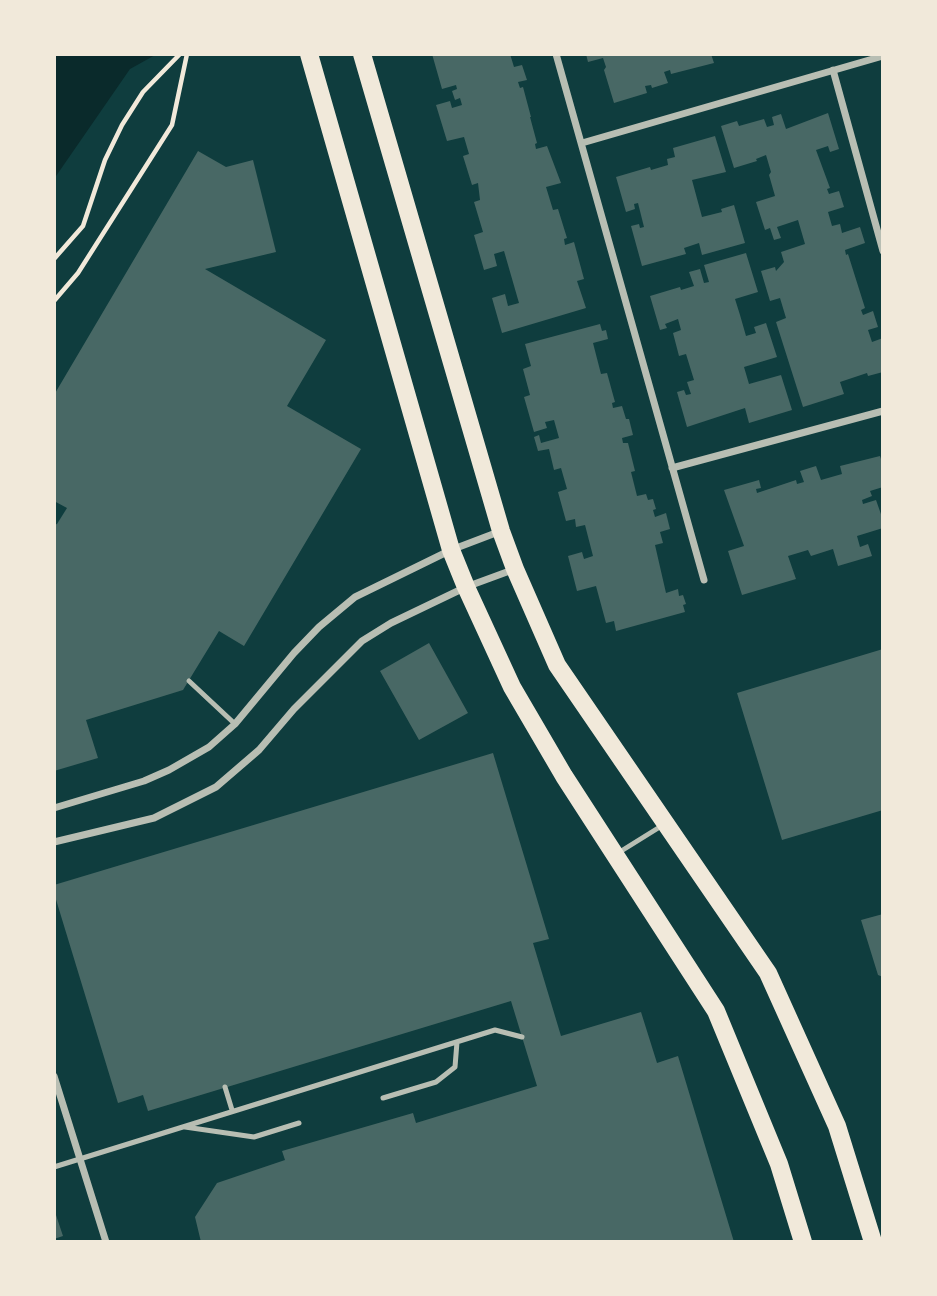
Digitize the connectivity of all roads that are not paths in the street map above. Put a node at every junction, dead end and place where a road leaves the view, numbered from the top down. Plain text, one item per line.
1 (309, 54) edge
2 (362, 54) edge
3 (556, 54) edge
4 (883, 56) edge
5 (833, 69) junction
6 (582, 143) junction
7 (883, 251) edge
8 (883, 411) edge
9 (672, 468) junction
10 (501, 531) junction
11 (451, 550) junction
12 (515, 569) junction
13 (704, 580) dead end
14 (466, 587) junction
15 (189, 681) dead end
16 (235, 724) junction
17 (54, 808) edge
18 (666, 823) junction
19 (54, 842) edge
20 (615, 855) junction
21 (522, 1037) dead end
22 (457, 1042) junction
23 (54, 1076) edge
24 (225, 1087) dead end
25 (383, 1098) dead end
26 (232, 1110) junction
27 (299, 1124) dead end
28 (182, 1126) junction
29 (80, 1158) junction
30 (54, 1167) edge
31 (106, 1242) edge
32 (803, 1242) edge
33 (873, 1242) edge

1 - 11 main road
2 - 10 main road
3 - 6 street
4 - 5 street
5 - 6 street
5 - 7 street
6 - 9 street
8 - 9 street
9 - 13 street
10 - 11 street
10 - 12 main road
11 - 14 main road
11 - 16 street
12 - 14 street
12 - 18 main road
14 - 19 street
14 - 20 main road
15 - 16 lane
16 - 17 street
18 - 20 lane
18 - 33 main road
20 - 32 main road
21 - 22 lane
22 - 25 lane
22 - 26 lane
23 - 29 street
24 - 26 lane
26 - 28 lane
27 - 28 lane
28 - 29 lane
29 - 30 lane
29 - 31 street

